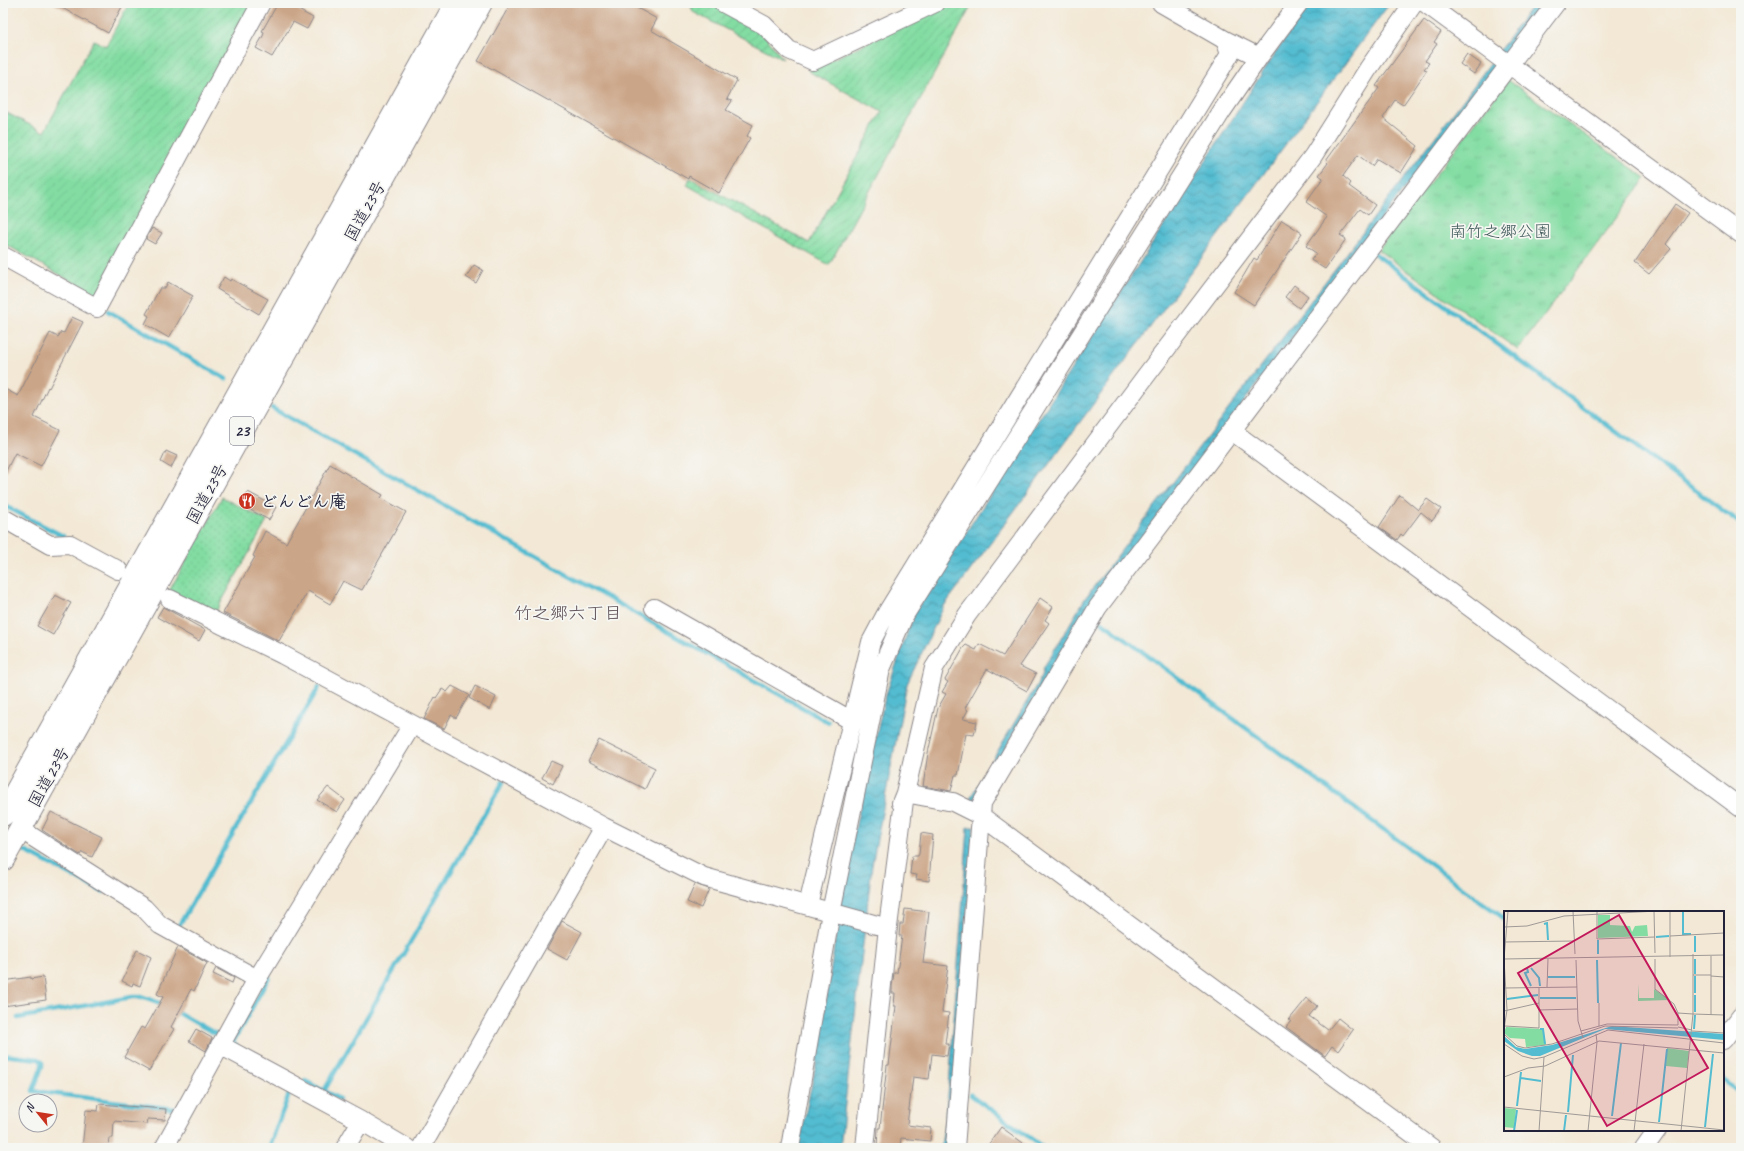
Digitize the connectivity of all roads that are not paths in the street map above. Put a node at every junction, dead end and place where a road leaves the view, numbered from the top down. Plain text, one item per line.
1 (260, 3) edge
2 (456, 3) edge
3 (481, 3) edge
4 (723, 3) edge
5 (934, 3) edge
6 (1161, 3) edge
7 (1299, 3) edge
8 (1414, 3) edge
9 (1425, 3) edge
10 (1556, 3) edge
11 (1225, 40) junction
12 (1259, 56) junction
13 (1507, 63) junction
14 (1741, 234) edge
15 (3, 256) edge
16 (1232, 431) junction
17 (3, 518) edge
18 (50, 545) junction
19 (118, 570) dead end
20 (129, 590) junction
21 (170, 598) dead end
22 (654, 608) dead end
23 (852, 721) junction
24 (412, 725) junction
25 (905, 793) junction
26 (1741, 808) edge
27 (3, 815) edge
28 (981, 816) junction
29 (604, 827) junction
30 (20, 829) junction
31 (3, 860) edge
32 (808, 905) junction
33 (831, 912) junction
34 (874, 924) junction
35 (257, 979) junction
36 (1741, 1016) edge
37 (1724, 1039) edge
38 (220, 1045) junction
39 (876, 1046) junction
40 (361, 1121) junction
41 (1656, 1131) edge
42 (164, 1148) edge
43 (345, 1148) edge
44 (407, 1148) edge
45 (421, 1148) edge
46 (790, 1148) edge
47 (865, 1148) edge
48 (955, 1148) edge
49 (1432, 1148) edge
50 (1644, 1148) edge

1 - 15 street
2 - 20 highway, 国道23号 / 23
3 - 30 highway, 国道23号 / 23
4 - 5 street
6 - 11 street
7 - 12 street
8 - 25 street
9 - 13 street
10 - 13 street
11 - 12 street
11 - 23 street
12 - 33 street
13 - 14 street
13 - 16 street
16 - 26 street
16 - 28 street
17 - 18 street
18 - 19 street
18 - 20 street
20 - 27 highway, 国道23号 / 23
21 - 24 street
22 - 23 street
23 - 32 street
24 - 29 street
24 - 35 street
25 - 28 street
25 - 34 street
25 - 39 street
28 - 48 street
28 - 49 street
29 - 32 street
29 - 45 street
30 - 31 highway, 国道23号 / 23
30 - 35 street
32 - 33 street
33 - 34 street
33 - 46 street
34 - 39 street
35 - 38 street
36 - 37 street
38 - 40 street
38 - 42 street
39 - 47 street
40 - 43 street
40 - 44 street
41 - 50 street

